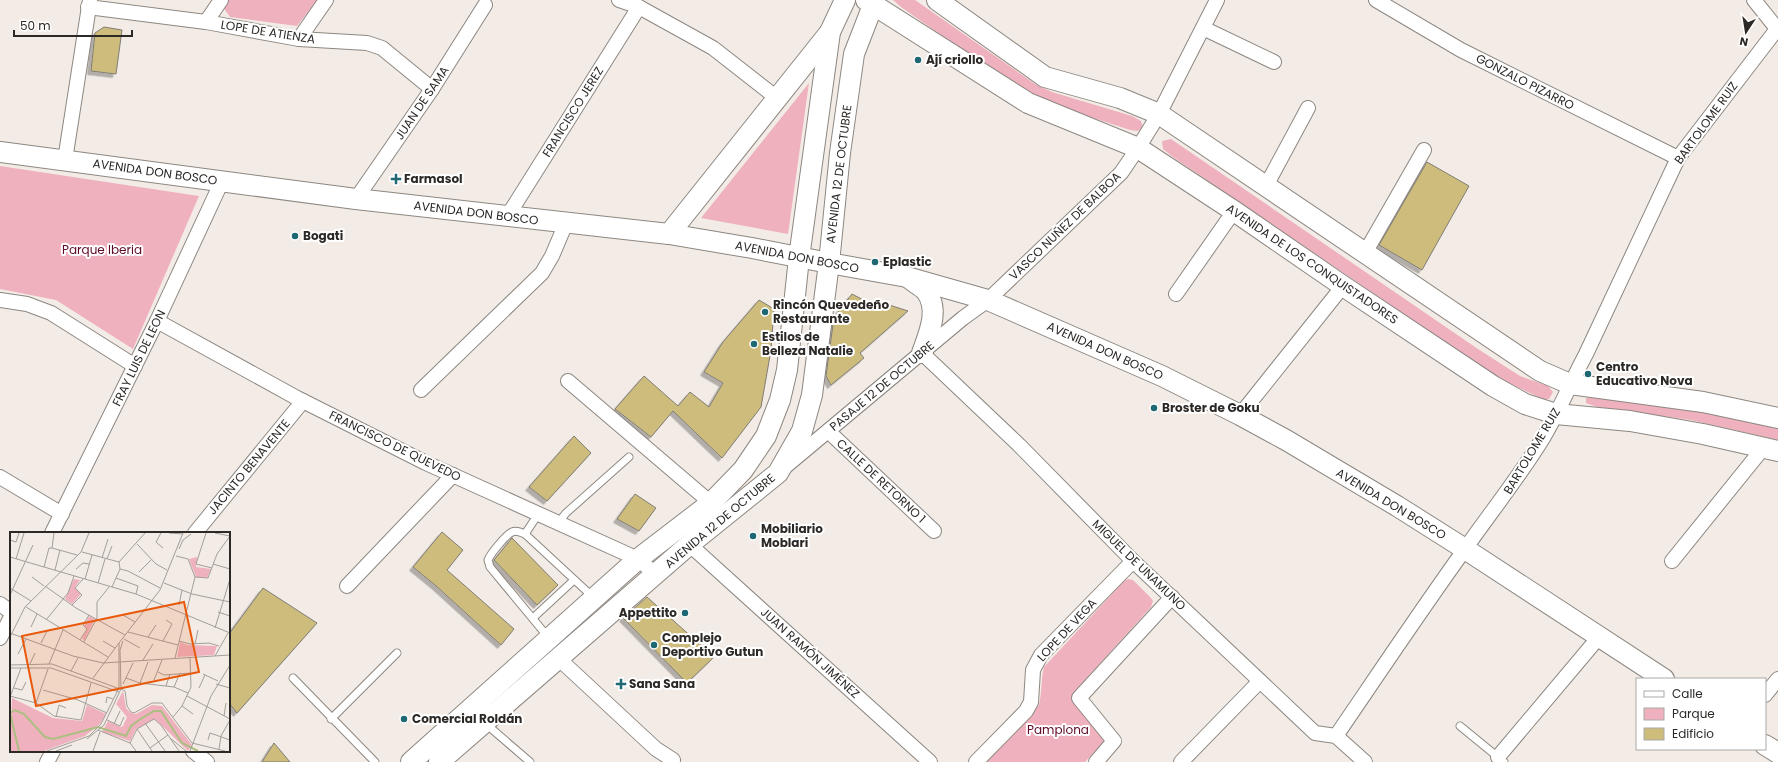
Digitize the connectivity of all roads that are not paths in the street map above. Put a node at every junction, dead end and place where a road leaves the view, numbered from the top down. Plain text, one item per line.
1 (221, 0) edge
2 (326, 0) edge
3 (619, 0) edge
4 (845, 0) edge
5 (937, 0) edge
6 (1218, 0) edge
7 (1376, 0) edge
8 (1754, 0) edge
9 (871, 1) edge
10 (89, 3) edge
11 (485, 5) dead end
12 (639, 7) junction
13 (206, 22) junction
14 (1203, 28) junction
15 (1777, 29) edge
16 (830, 32) junction
17 (299, 39) junction
18 (1274, 62) dead end
19 (432, 89) junction
20 (777, 98) junction
21 (1308, 108) dead end
22 (1159, 114) junction
23 (1138, 148) junction
24 (1424, 150) dead end
25 (0, 152) edge
26 (1678, 158) junction
27 (65, 160) junction
28 (222, 181) junction
29 (1266, 186) junction
30 (356, 199) junction
31 (1234, 211) junction
32 (507, 217) junction
33 (566, 223) junction
34 (669, 234) junction
35 (1365, 252) junction
36 (799, 258) junction
37 (829, 264) junction
38 (907, 277) junction
39 (1343, 286) junction
40 (1176, 294) dead end
41 (0, 300) edge
42 (988, 300) junction
43 (157, 321) junction
44 (922, 353) junction
45 (135, 366) junction
46 (568, 381) dead end
47 (1570, 384) junction
48 (421, 390) dead end
49 (303, 401) junction
50 (1556, 414) junction
51 (1240, 415) junction
52 (1778, 418) edge
53 (828, 431) junction
54 (1771, 449) edge
55 (629, 457) dead end
56 (778, 473) junction
57 (453, 475) junction
58 (0, 477) edge
59 (711, 503) junction
60 (538, 513) junction
61 (62, 514) junction
62 (559, 522) junction
63 (934, 531) dead end
64 (53, 532) edge
65 (196, 532) edge
66 (524, 534) junction
67 (690, 544) junction
68 (1465, 549) junction
69 (638, 559) junction
70 (1134, 561) junction
71 (1672, 561) dead end
72 (655, 574) junction
73 (574, 580) junction
74 (347, 586) dead end
75 (1172, 597) junction
76 (595, 598) junction
77 (0, 604) edge
78 (10, 611) edge
79 (10, 618) edge
80 (532, 618) junction
81 (1598, 637) junction
82 (0, 638) edge
83 (549, 639) junction
84 (397, 653) dead end
85 (558, 658) junction
86 (293, 678) dead end
87 (1662, 678) edge
88 (1778, 679) edge
89 (1260, 681) junction
90 (1766, 694) edge
91 (331, 719) junction
92 (484, 723) junction
93 (1460, 726) dead end
94 (1336, 736) junction
95 (1766, 746) edge
96 (52, 752) edge
97 (194, 752) edge
98 (1778, 753) edge
99 (673, 760) dead end
100 (1501, 760) edge
101 (47, 762) edge
102 (207, 762) edge
103 (375, 762) edge
104 (411, 762) edge
105 (439, 762) edge
106 (530, 762) edge
107 (930, 762) edge
108 (976, 762) edge
109 (1096, 762) edge
110 (1181, 762) edge
111 (1365, 762) edge

1 - 13 street
2 - 17 street
3 - 12 street
4 - 16 main road, AVENIDA 12 DE OCTUBRE
5 - 22 main road
6 - 14 street, VASCO NUÑEZ DE BALBOA
7 - 26 street, GONZALO PIZARRO
8 - 15 street
9 - 23 main road, AVENIDA DE LOS CONQUISTADORES
9 - 37 main road, AVENIDA 12 DE OCTUBRE
10 - 13 street, LOPE DE ATIENZA
10 - 27 street
11 - 19 street, JUAN DE SAMA
12 - 20 street
12 - 32 street, FRANCISCO JEREZ
13 - 17 street, LOPE DE ATIENZA
14 - 18 street
14 - 22 street, VASCO NUÑEZ DE BALBOA
15 - 26 street, BARTOLOME RUIZ
16 - 20 main road
16 - 36 main road, AVENIDA 12 DE OCTUBRE
17 - 19 street, LOPE DE ATIENZA
19 - 30 street, JUAN DE SAMA
20 - 34 main road
21 - 29 street
22 - 23 street, VASCO NUÑEZ DE BALBOA
22 - 29 main road
23 - 31 main road, AVENIDA DE LOS CONQUISTADORES
23 - 42 street, VASCO NUÑEZ DE BALBOA
24 - 35 street
25 - 27 main road, AVENIDA DON BOSCO
26 - 47 street, BARTOLOME RUIZ
27 - 28 main road, AVENIDA DON BOSCO
28 - 30 main road, AVENIDA DON BOSCO
28 - 43 street, FRAY LUIS DE LEON
29 - 35 main road
30 - 32 main road, AVENIDA DON BOSCO
31 - 39 main road, AVENIDA DE LOS CONQUISTADORES
31 - 40 street
32 - 33 main road, AVENIDA DON BOSCO
33 - 34 main road, AVENIDA DON BOSCO
33 - 48 street
34 - 36 main road, AVENIDA DON BOSCO
35 - 47 main road
36 - 37 main road, AVENIDA DON BOSCO
36 - 59 main road, AVENIDA 12 DE OCTUBRE
37 - 38 main road, AVENIDA DON BOSCO
37 - 56 main road, AVENIDA 12 DE OCTUBRE
38 - 42 main road, AVENIDA DON BOSCO
38 - 44 main road
39 - 50 main road, AVENIDA DE LOS CONQUISTADORES
39 - 51 street
41 - 45 street
42 - 44 street, PASAJE 12 DE OCTUBRE
42 - 51 main road, AVENIDA DON BOSCO
43 - 45 street, FRAY LUIS DE LEON
43 - 49 street, FRANCISCO DE QUEVEDO
44 - 53 street, PASAJE 12 DE OCTUBRE
44 - 70 street, MIGUEL DE UNAMUNO
45 - 61 street, FRAY LUIS DE LEON
46 - 59 street
47 - 50 street, BARTOLOME RUIZ
47 - 52 main road
49 - 57 street, FRANCISCO DE QUEVEDO
49 - 65 street, JACINTO BENAVENTE
50 - 54 main road, AVENIDA DE LOS CONQUISTADORES
50 - 68 street, BARTOLOME RUIZ
51 - 68 main road, AVENIDA DON BOSCO
53 - 56 street, PASAJE 12 DE OCTUBRE
53 - 63 street, CALLE DE RETORNO 1
54 - 71 street
55 - 62 lane
56 - 67 main road, AVENIDA 12 DE OCTUBRE
57 - 60 street, FRANCISCO DE QUEVEDO
57 - 74 street
58 - 61 street
59 - 69 main road, AVENIDA 12 DE OCTUBRE
60 - 62 street, FRANCISCO DE QUEVEDO
60 - 66 lane
61 - 64 street, FRAY LUIS DE LEON
62 - 69 street, FRANCISCO DE QUEVEDO
66 - 73 lane
66 - 80 lane
67 - 72 main road, AVENIDA 12 DE OCTUBRE
67 - 107 street, JUAN RAMÓN JIMÉNEZ
68 - 81 main road, AVENIDA DON BOSCO
68 - 94 street, BARTOLOME RUIZ
69 - 72 street, FRANCISCO DE QUEVEDO
69 - 76 main road, AVENIDA 12 DE OCTUBRE
70 - 75 street, MIGUEL DE UNAMUNO
70 - 108 street, LOPE DE VEGA
72 - 85 main road, AVENIDA 12 DE OCTUBRE
73 - 76 lane
73 - 80 lane
75 - 89 street, MIGUEL DE UNAMUNO
75 - 109 street
76 - 83 main road, AVENIDA 12 DE OCTUBRE
77 - 78 street
79 - 82 street
80 - 83 lane
81 - 87 main road, AVENIDA DON BOSCO
81 - 100 street
83 - 104 main road, AVENIDA 12 DE OCTUBRE
84 - 91 lane
85 - 92 main road, AVENIDA 12 DE OCTUBRE
85 - 99 street
86 - 91 lane
88 - 90 street
89 - 94 street, MIGUEL DE UNAMUNO
89 - 110 street
91 - 103 lane
92 - 105 main road, AVENIDA 12 DE OCTUBRE
92 - 106 lane
93 - 100 lane
94 - 111 street
95 - 98 main road
96 - 101 street
97 - 102 street

